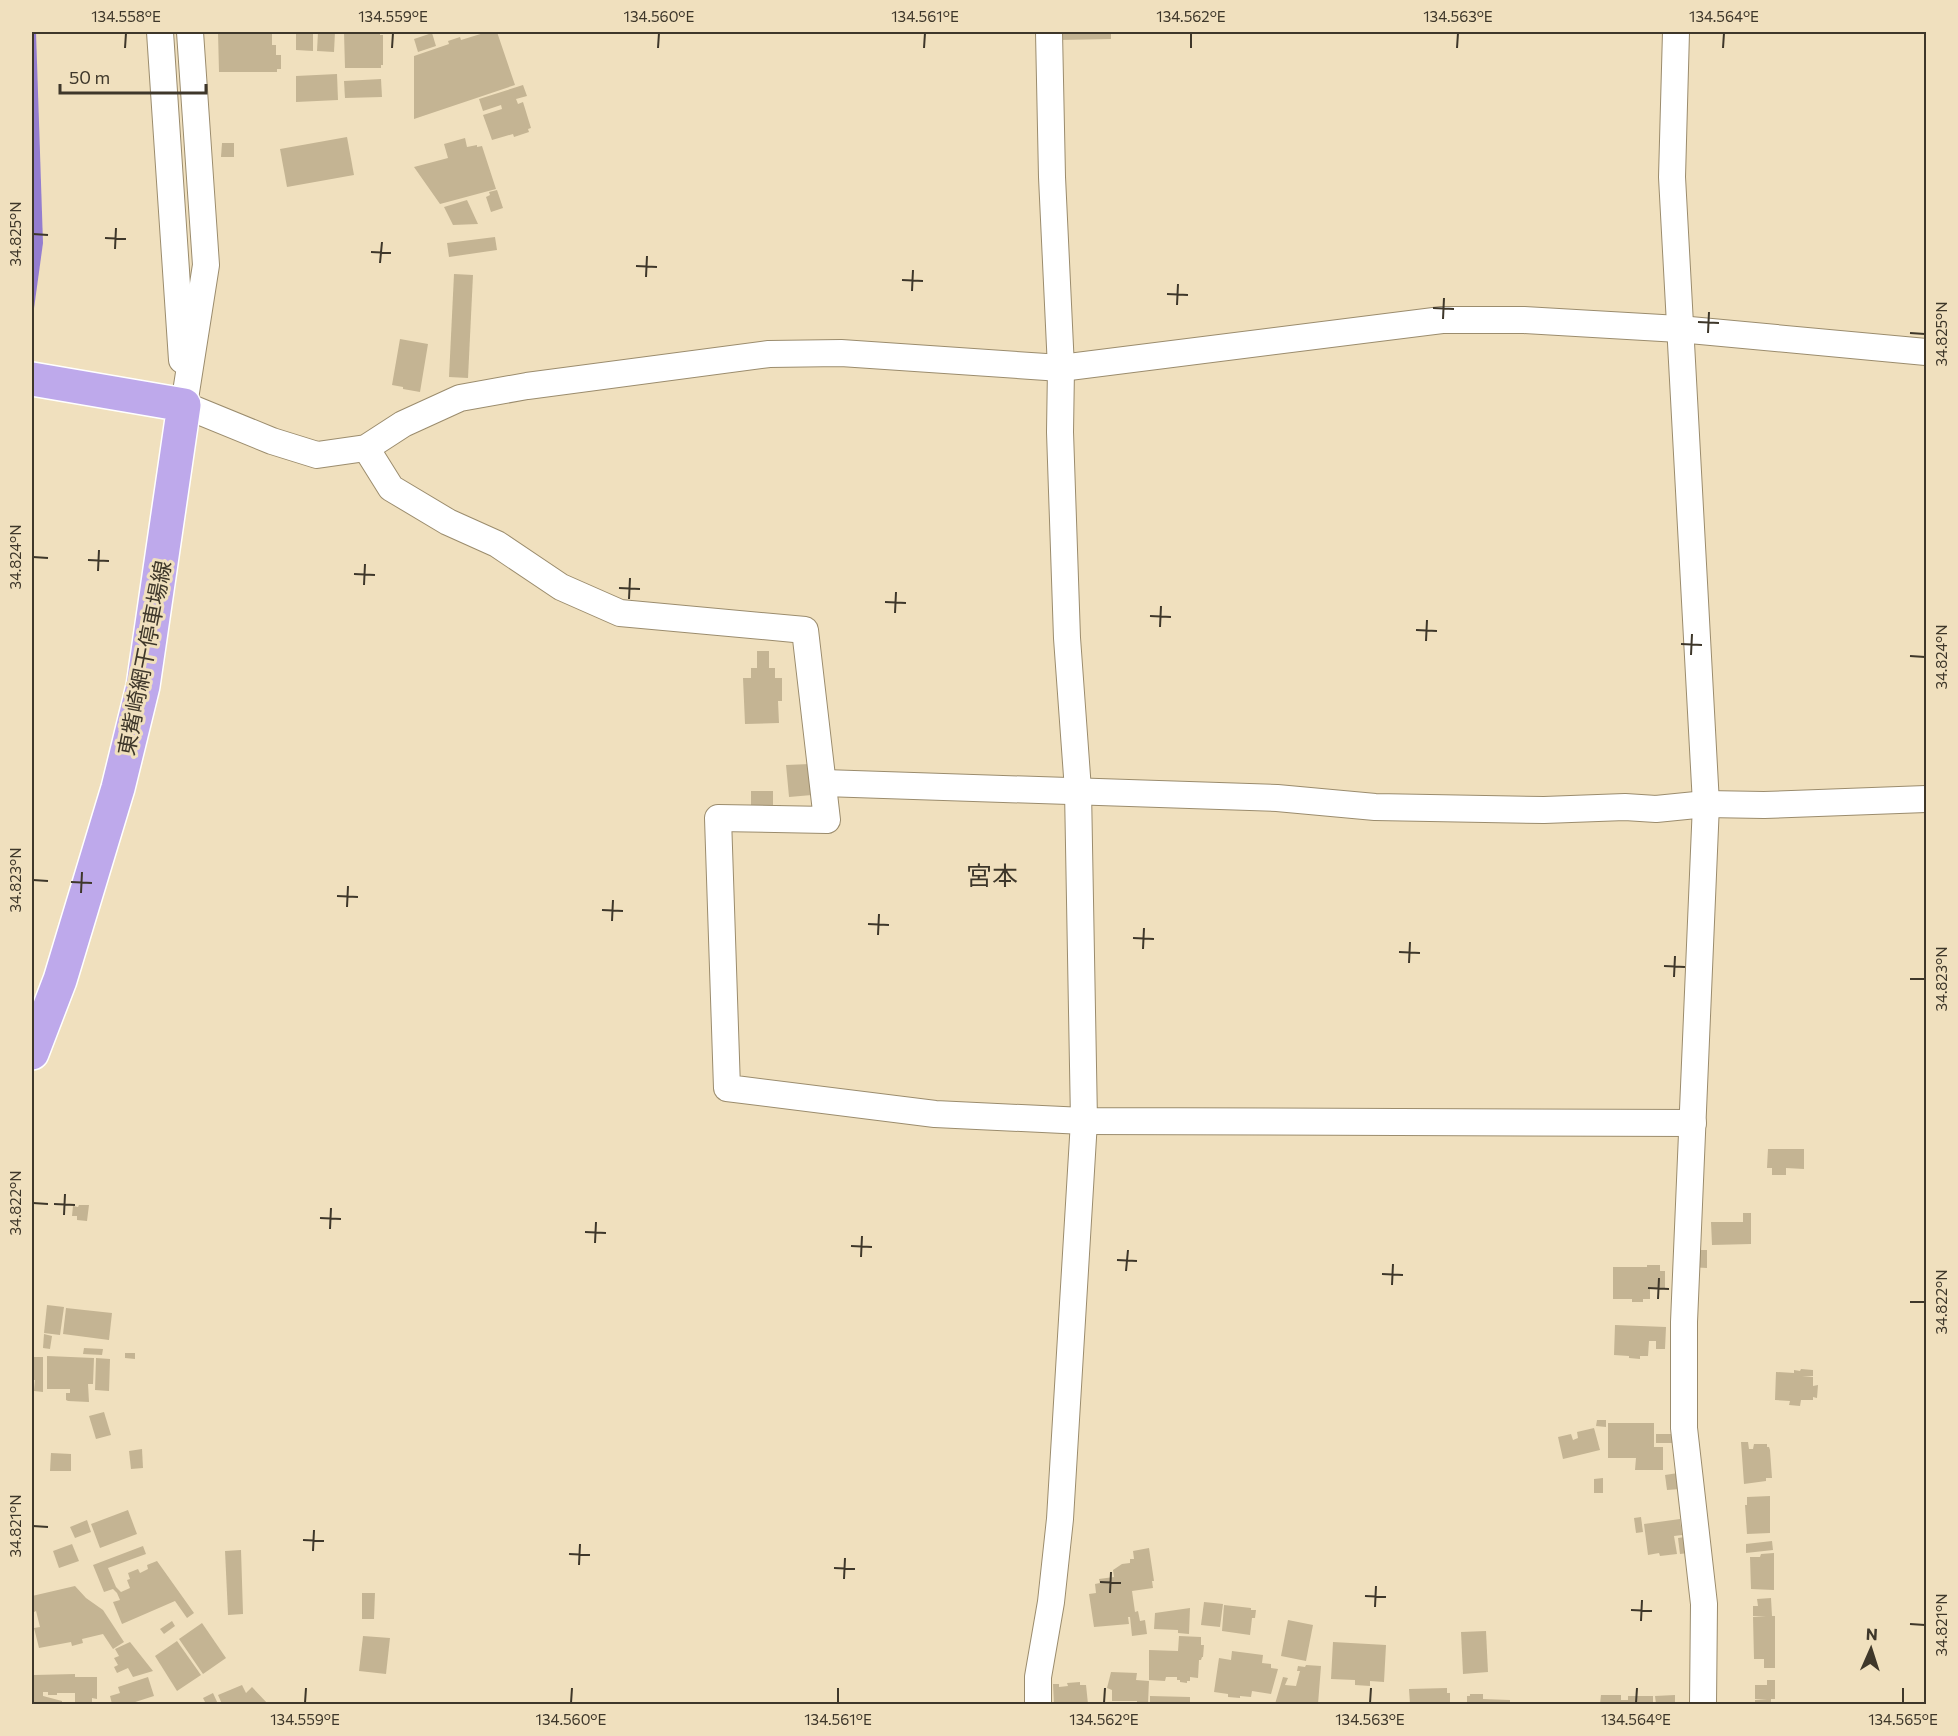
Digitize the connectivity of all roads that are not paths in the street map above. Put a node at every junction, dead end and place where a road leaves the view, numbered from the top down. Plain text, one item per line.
1 (160, 32) edge
2 (190, 32) edge
3 (1049, 32) edge
4 (1676, 32) edge
5 (1679, 329) junction
6 (1926, 352) edge
7 (1061, 368) junction
8 (32, 379) edge
9 (184, 405) junction
10 (366, 448) junction
11 (824, 783) junction
12 (1078, 790) junction
13 (1926, 799) edge
14 (1706, 804) junction
15 (32, 1053) edge
16 (1084, 1121) junction
17 (1693, 1123) junction
18 (1038, 1704) edge
19 (1702, 1704) edge

1 - 9 street
2 - 9 street
3 - 7 street
4 - 5 street
5 - 6 street
5 - 7 street
5 - 14 street
7 - 10 street
7 - 12 street
8 - 9 main road
9 - 10 street
9 - 15 main road, 東觜崎網干停車場線
10 - 11 street
11 - 12 street
11 - 16 street
12 - 14 street
12 - 16 street
13 - 14 street
14 - 17 street
16 - 17 street
16 - 18 street
17 - 19 street

